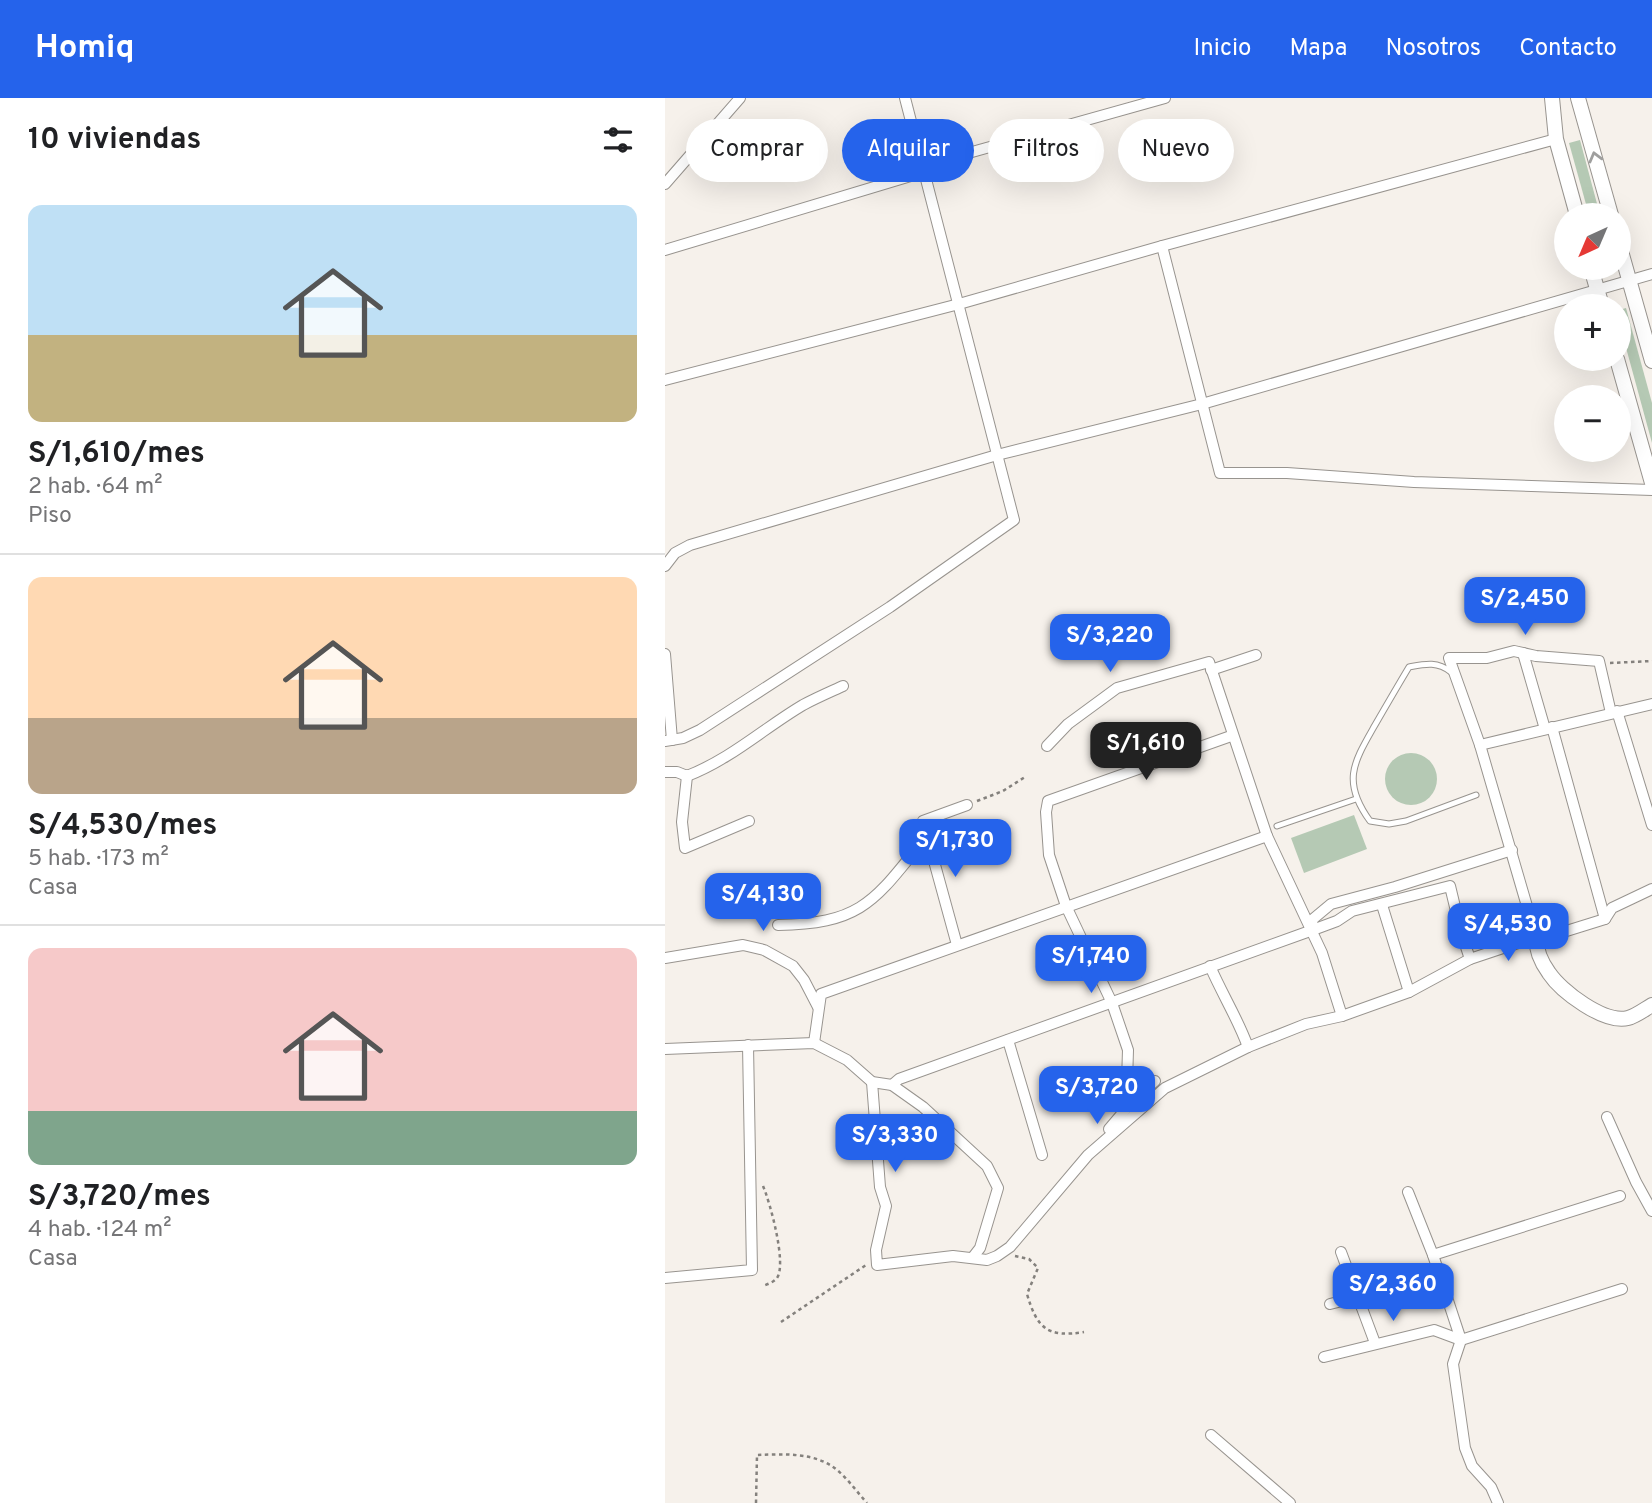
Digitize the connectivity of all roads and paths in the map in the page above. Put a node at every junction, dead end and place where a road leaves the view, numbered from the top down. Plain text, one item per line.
1 (740, 98) edge
2 (905, 98) edge
3 (1165, 98) edge
4 (1553, 98) edge
5 (1578, 98) edge
6 (1124, 103) edge
7 (910, 119) edge
8 (1556, 139) junction
9 (974, 152) edge
10 (882, 182) edge
11 (926, 182) edge
12 (665, 184) edge
13 (1574, 203) edge
14 (1608, 203) edge
15 (1162, 246) junction
16 (665, 250) edge
17 (1652, 274) edge
18 (1594, 280) edge
19 (1629, 281) junction
20 (1597, 289) junction
21 (1598, 294) edge
22 (959, 304) junction
23 (1652, 361) edge
24 (1620, 371) edge
25 (665, 380) edge
26 (1202, 404) junction
27 (997, 455) junction
28 (1652, 483) edge
29 (1652, 490) edge
30 (665, 566) edge
31 (1523, 653) junction
32 (665, 654) edge
33 (1256, 655) dead end
34 (1599, 661) junction
35 (1652, 661) edge
36 (1211, 670) junction
37 (1456, 677) junction
38 (843, 685) dead end
39 (1652, 704) edge
40 (1614, 712) junction
41 (1549, 728) junction
42 (1231, 736) junction
43 (669, 741) edge
44 (1480, 745) junction
45 (1047, 746) dead end
46 (665, 772) edge
47 (687, 776) junction
48 (1025, 778) dead end
49 (1647, 794) edge
50 (1476, 795) dead end
51 (1356, 799) junction
52 (967, 805) joint
53 (749, 821) dead end
54 (1652, 825) edge
55 (1277, 826) dead end
56 (927, 836) junction
57 (1267, 836) junction
58 (1511, 850) junction
59 (1652, 889) edge
60 (1382, 905) junction
61 (1066, 906) junction
62 (1605, 919) junction
63 (778, 925) dead end
64 (1310, 930) junction
65 (1536, 937) junction
66 (957, 945) junction
67 (665, 958) edge
68 (1470, 959) junction
69 (1210, 966) junction
70 (1409, 992) junction
71 (1112, 1003) junction
72 (1652, 1005) edge
73 (818, 1007) junction
74 (1342, 1016) junction
75 (1008, 1040) junction
76 (814, 1043) junction
77 (747, 1045) junction
78 (1248, 1047) junction
79 (665, 1049) edge
80 (1156, 1081) dead end
81 (872, 1082) junction
82 (1127, 1082) dead end
83 (892, 1085) junction
84 (1607, 1117) dead end
85 (1042, 1155) dead end
86 (1088, 1155) junction
87 (759, 1178) dead end
88 (1408, 1192) dead end
89 (1620, 1196) dead end
90 (1652, 1211) edge
91 (1341, 1252) dead end
92 (1002, 1253) junction
93 (1433, 1255) junction
94 (877, 1256) junction
95 (973, 1257) junction
96 (665, 1278) edge
97 (763, 1286) dead end
98 (1622, 1289) dead end
99 (1358, 1297) junction
100 (1329, 1304) dead end
101 (781, 1322) dead end
102 (1084, 1332) dead end
103 (1461, 1340) junction
104 (1375, 1343) junction
105 (1324, 1357) dead end
106 (1211, 1435) dead end
107 (756, 1503) edge
108 (867, 1503) edge
109 (1290, 1503) edge
110 (1498, 1503) edge

1 - 12 street
2 - 7 street
3 - 6 street
4 - 8 street
14 -> 5 street
6 - 9 street
8 - 13 street
8 - 15 street
10 - 16 street
11 - 22 street
15 - 22 street
15 - 26 street
17 - 19 street
18 - 20 street
19 - 20 street
19 - 23 street
20 - 21 street
20 - 26 street
22 - 25 street
22 - 27 street
24 - 28 street
26 - 27 street
26 - 29 street
27 - 30 street
27 - 43 street
31 - 34 street
31 - 37 street
31 - 41 street
32 - 43 street
33 - 36 street
34 - 35 path
34 - 40 street
36 - 42 street
36 - 45 street
37 - 44 street
37 - 51 lane
38 - 47 street
39 - 40 street
40 - 41 street
40 - 49 street
41 - 44 street
41 - 62 street
42 - 57 street
42 - 61 street
44 - 58 street
46 - 47 street
47 - 53 street
48 - 52 path
49 - 54 street
50 - 51 lane
51 - 55 lane
52 - 56 street
56 - 63 street
56 - 66 street
57 - 61 street
57 - 64 street
58 - 64 street
58 - 65 street
59 - 62 street
60 - 64 street
60 - 68 street
60 - 70 street
61 - 66 street
61 - 71 street
62 - 65 street
64 - 69 street
64 - 74 street
65 - 68 street
65 - 72 street
66 - 73 street
67 - 73 street
68 - 70 street
69 - 71 street
69 - 78 street
70 - 74 street
71 - 75 street
71 - 82 street
73 - 76 street
74 - 78 street
75 - 83 street
75 - 85 street
76 - 77 street
76 - 81 street
77 - 79 street
77 - 96 street
78 - 86 street
80 - 86 street
81 - 83 street
81 - 94 street
83 - 95 street
84 - 90 street
86 - 92 street
87 - 97 path
88 - 93 street
89 - 93 street
91 - 99 street
92 - 95 street
92 - 102 path
93 - 103 street
94 - 95 street
94 - 101 path
98 - 103 street
99 - 100 street
99 - 104 street
103 - 104 street
103 - 110 street
104 - 105 street
106 - 109 street
107 - 108 path

